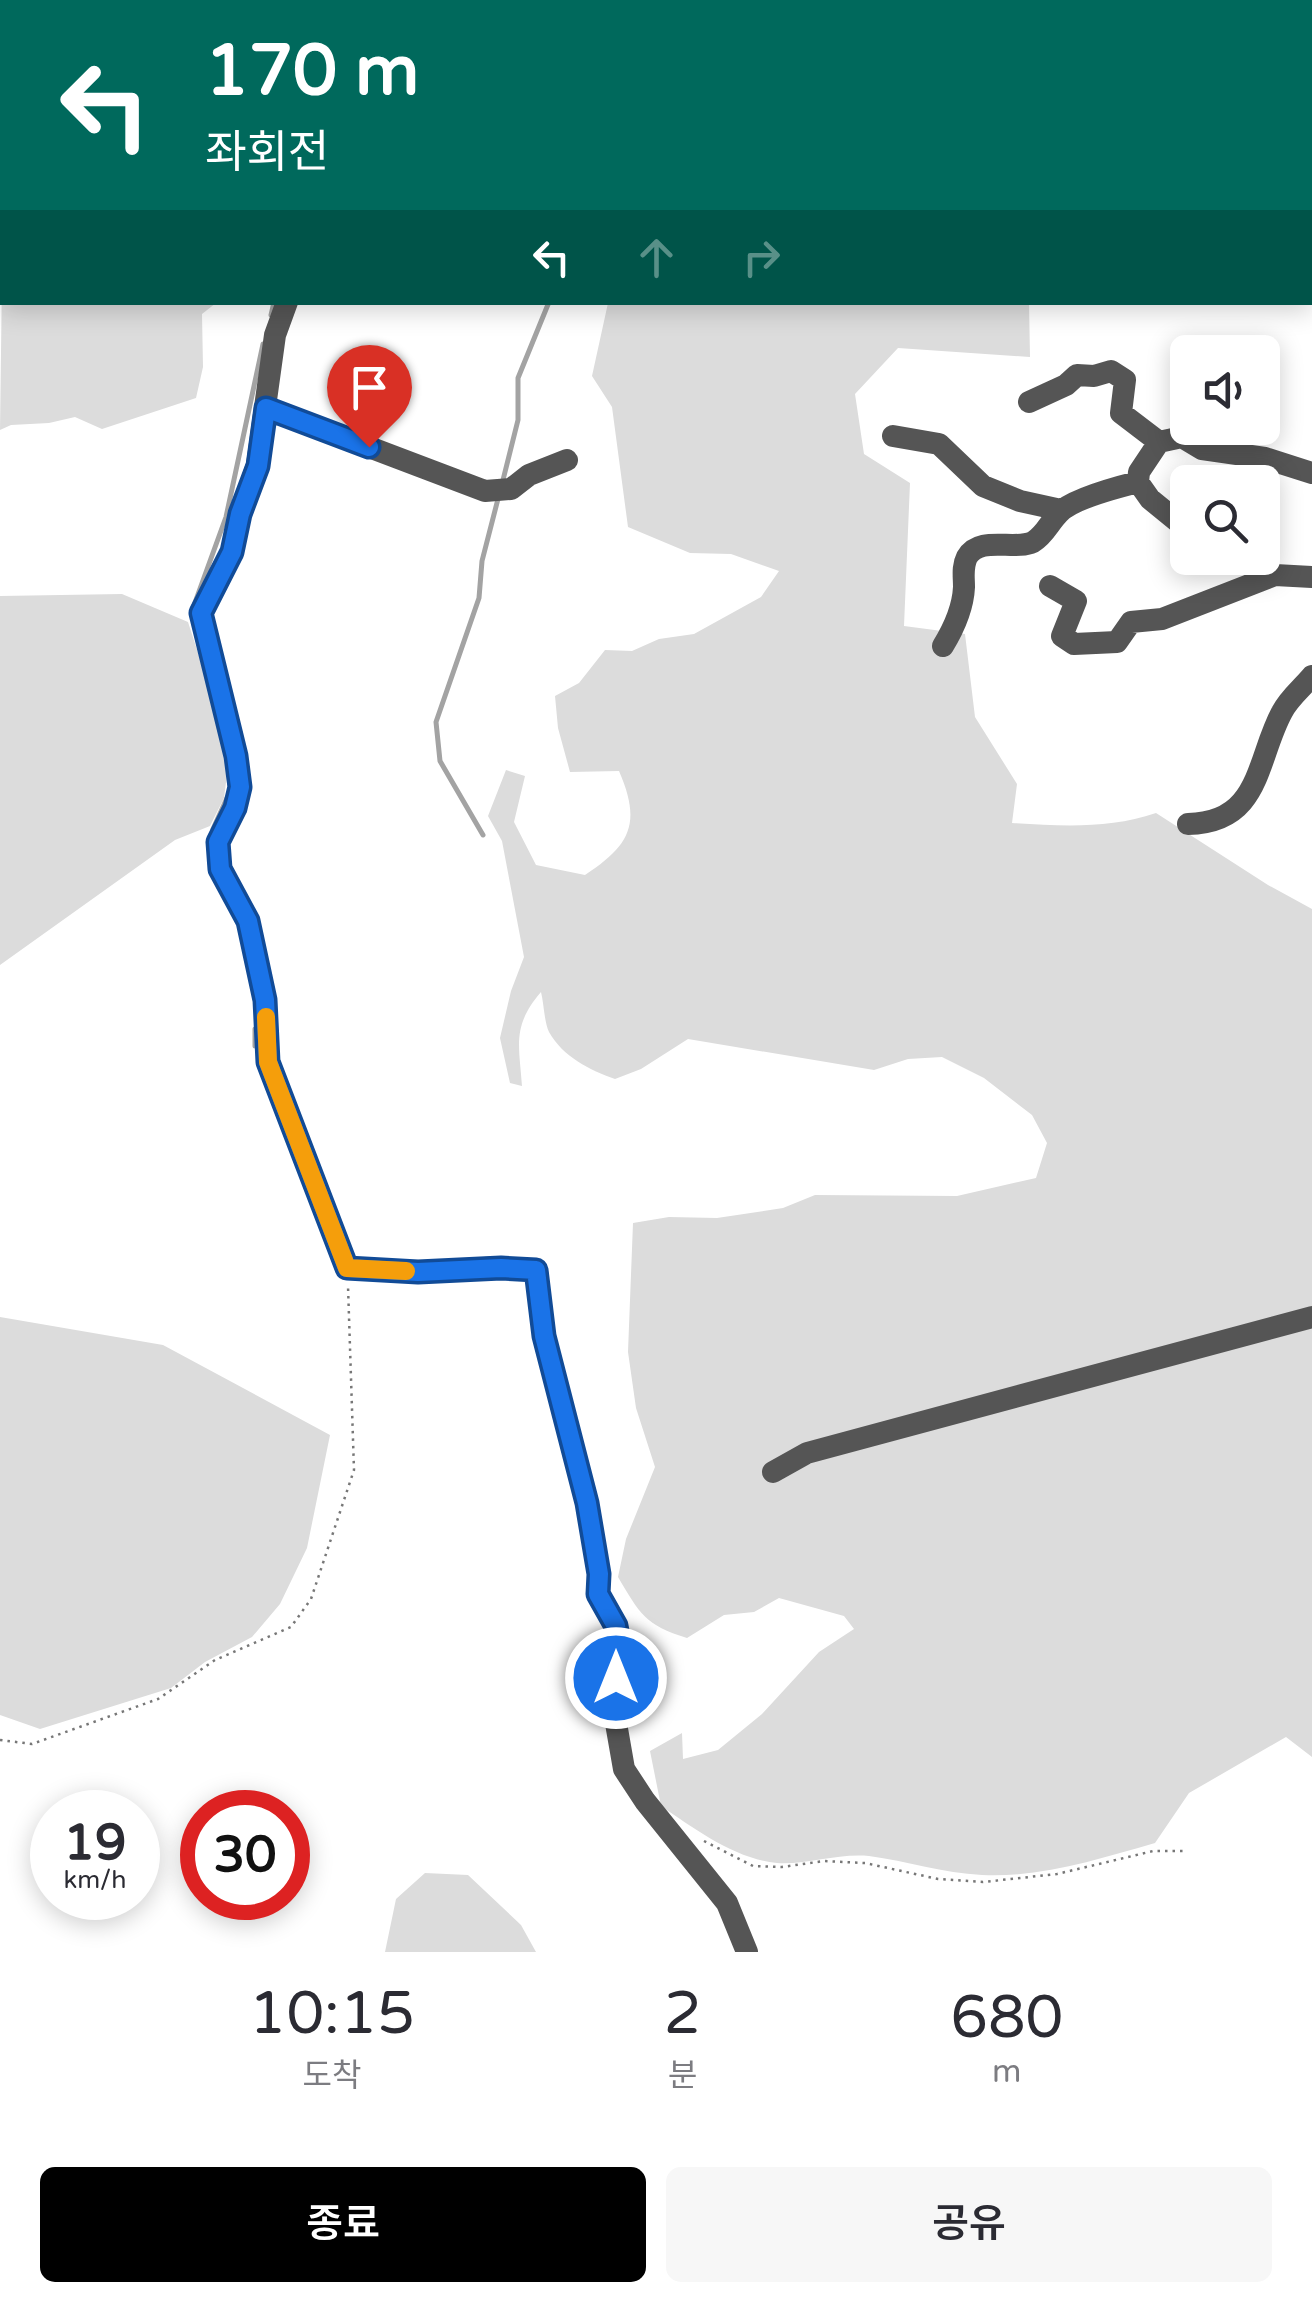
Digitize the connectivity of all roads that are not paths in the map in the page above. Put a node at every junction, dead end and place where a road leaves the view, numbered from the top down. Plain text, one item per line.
1 (286, 305) edge
2 (1029, 402) dead end
3 (266, 408) junction
4 (893, 436) dead end
5 (1159, 442) junction
6 (568, 460) dead end
7 (1312, 473) edge
8 (1138, 482) junction
9 (1061, 510) junction
10 (1170, 515) edge
11 (1280, 574) edge
12 (1272, 575) edge
13 (1312, 577) edge
14 (1050, 586) dead end
15 (944, 646) dead end
16 (1312, 676) edge
17 (1188, 824) dead end
18 (1312, 1317) edge
19 (773, 1472) dead end
20 (748, 1952) edge

1 - 3 street
2 - 5 street
3 - 6 street
3 - 20 street
4 - 9 street
5 - 7 street
5 - 8 street
8 - 9 street
8 - 10 street
9 - 15 street
11 - 13 street
12 - 14 street
16 - 17 street
18 - 19 street

